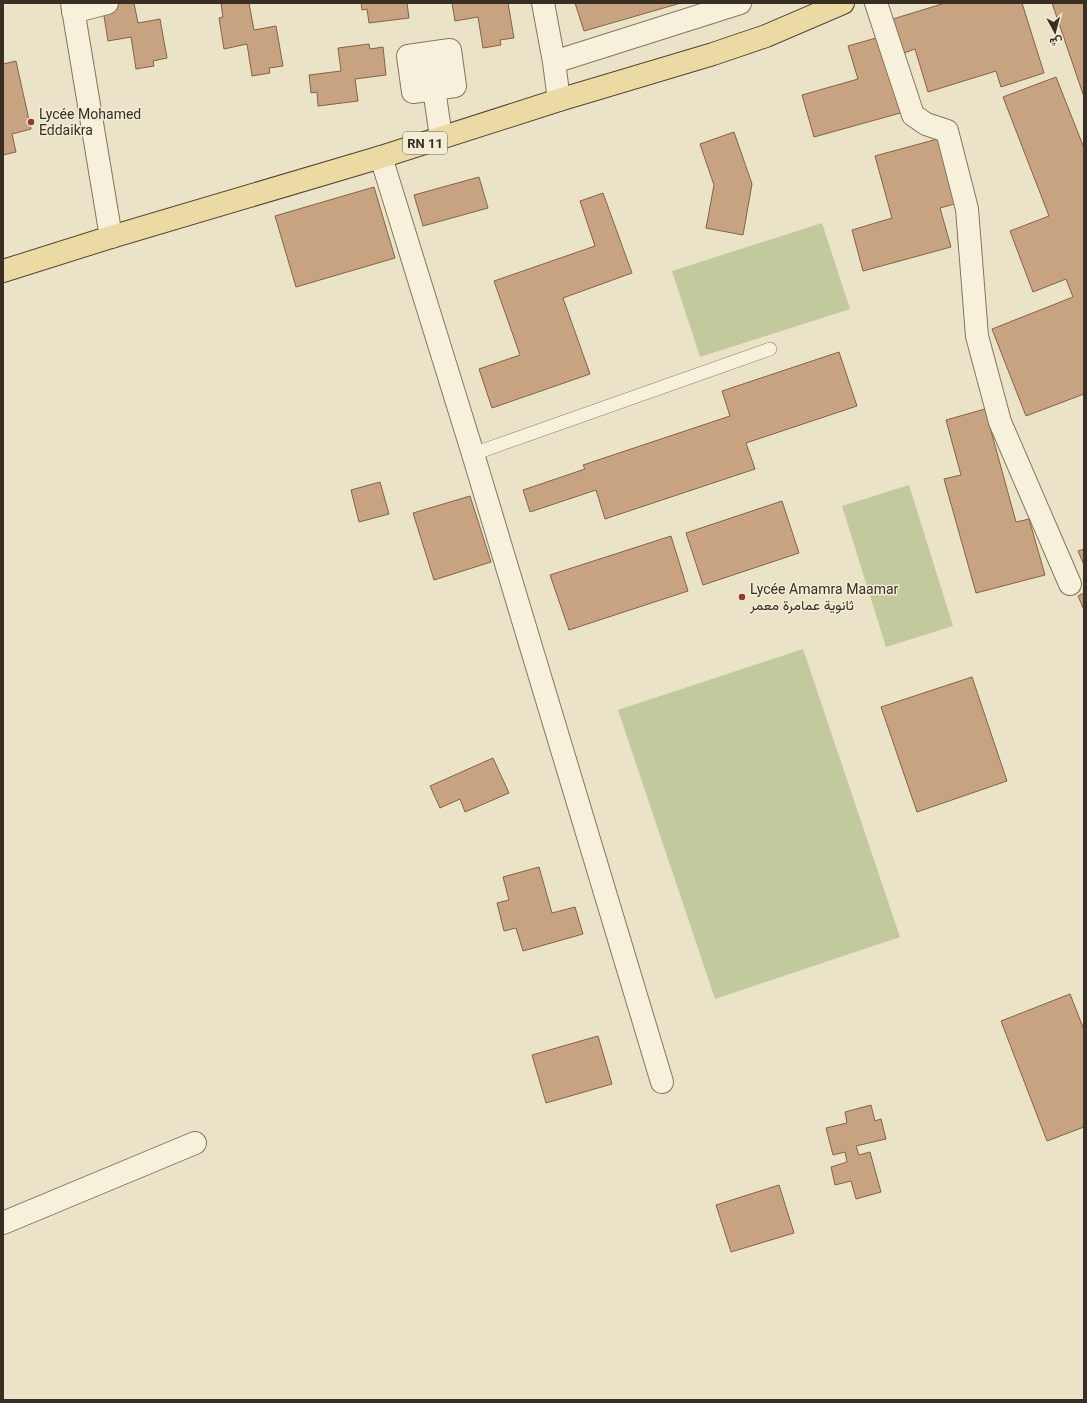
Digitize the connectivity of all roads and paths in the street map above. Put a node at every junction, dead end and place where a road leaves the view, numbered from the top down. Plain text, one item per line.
1 (107, 3) edge
2 (543, 3) edge
3 (740, 3) edge
4 (842, 3) edge
5 (876, 3) edge
6 (72, 7) edge
7 (429, 53) dead end
8 (554, 62) junction
9 (559, 100) junction
10 (441, 138) junction
11 (381, 157) junction
12 (111, 237) junction
13 (3, 271) edge
14 (770, 349) dead end
15 (473, 454) junction
16 (1070, 584) dead end
17 (662, 1082) dead end
18 (195, 1143) dead end
19 (3, 1223) edge

1 - 6 street
2 - 8 street
3 - 8 street
4 - 9 main road, RN 11
5 - 16 street
6 - 12 street
7 - 10 street
8 - 9 street
9 - 10 main road, RN 11
10 - 11 main road, RN 11
11 - 12 main road, RN 11
11 - 15 street
12 - 13 main road, RN 11
14 - 15 lane
15 - 17 street
18 - 19 street

